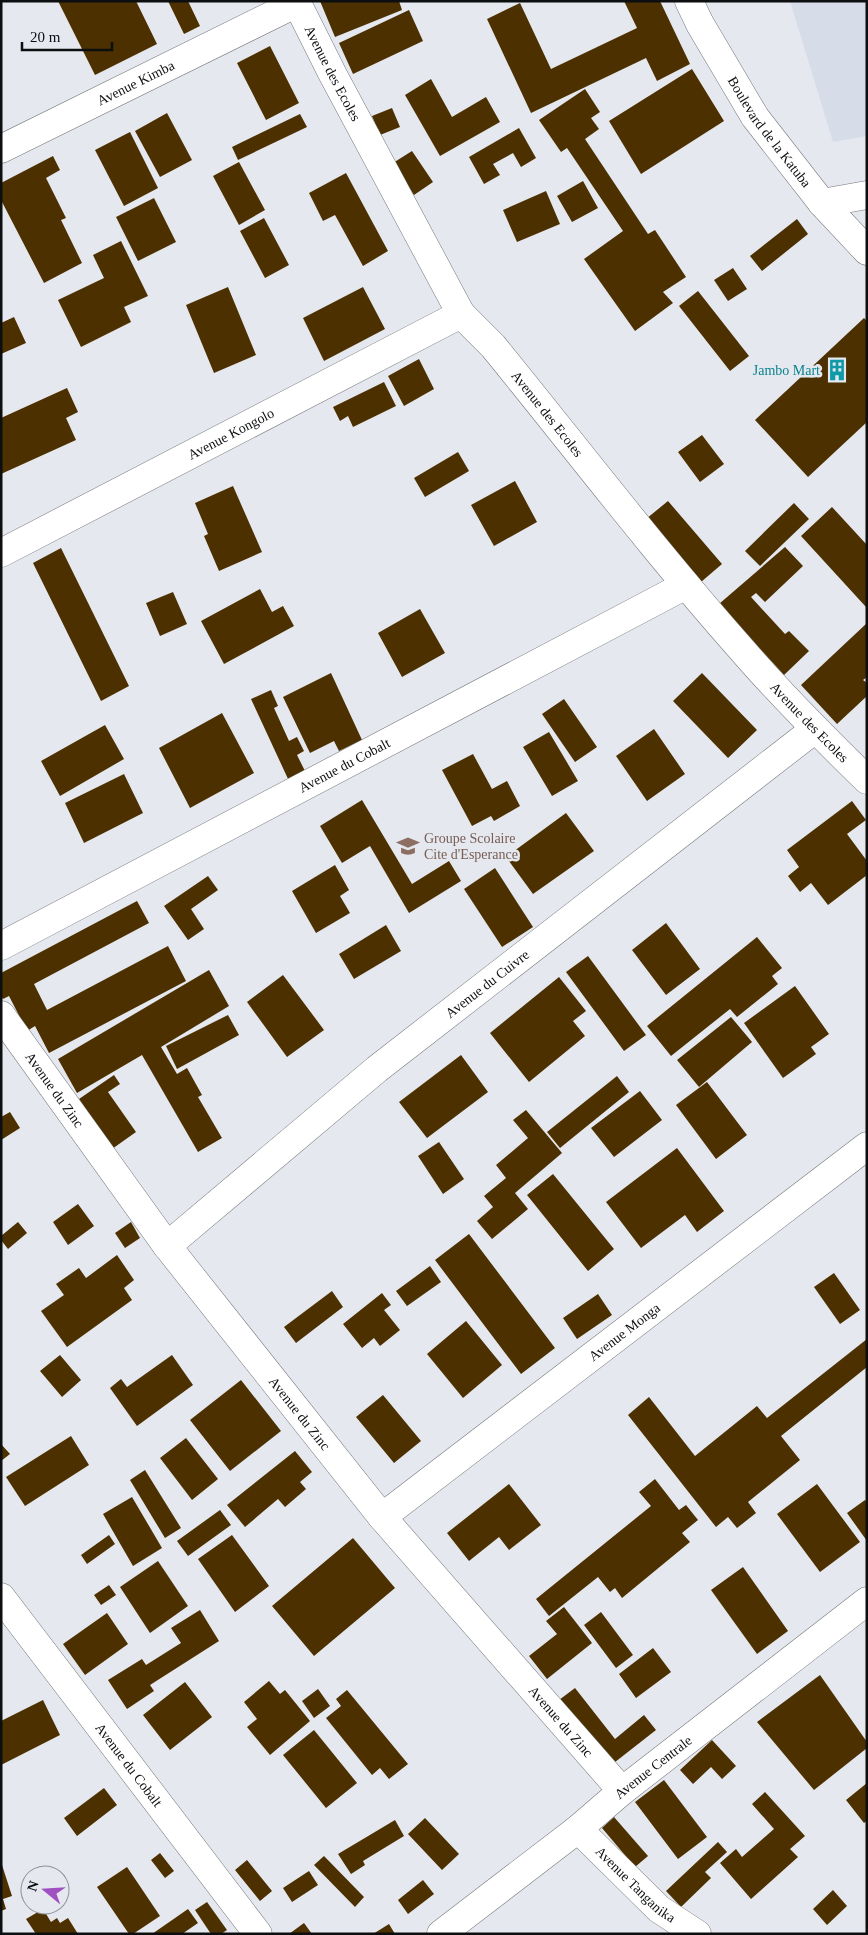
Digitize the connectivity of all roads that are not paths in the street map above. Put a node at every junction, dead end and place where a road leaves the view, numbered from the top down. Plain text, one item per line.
1 (689, 1) edge
2 (296, 2) edge
3 (1, 150) edge
4 (867, 195) edge
5 (822, 203) junction
6 (867, 251) edge
7 (461, 314) junction
8 (1, 553) edge
9 (686, 585) junction
10 (815, 729) junction
11 (867, 780) edge
12 (1, 946) edge
13 (1, 1016) edge
14 (867, 1146) edge
15 (167, 1246) junction
16 (382, 1517) junction
17 (1, 1596) edge
18 (867, 1601) edge
19 (622, 1792) junction
20 (578, 1829) junction
21 (258, 1934) edge
22 (441, 1934) edge
23 (697, 1934) edge

1 - 5 street, Boulevard de la Katuba
2 - 3 street, Avenue Kimba
2 - 7 street, Avenue des Ecoles
4 - 5 street
5 - 6 street, Boulevard de la Katuba
7 - 8 street, Avenue Kongolo
7 - 9 street, Avenue des Ecoles
9 - 10 street, Avenue des Ecoles
9 - 12 street, Avenue du Cobalt
10 - 11 street, Avenue des Ecoles
10 - 15 street, Avenue du Cuivre
13 - 15 street, Avenue du Zinc
14 - 16 street, Avenue Monga
15 - 16 street, Avenue du Zinc
16 - 19 street, Avenue du Zinc
17 - 21 street, Avenue du Cobalt
18 - 19 street, Avenue Centrale
19 - 20 street, Avenue Centrale
20 - 22 street, Avenue Centrale
20 - 23 street, Avenue Tanganika

